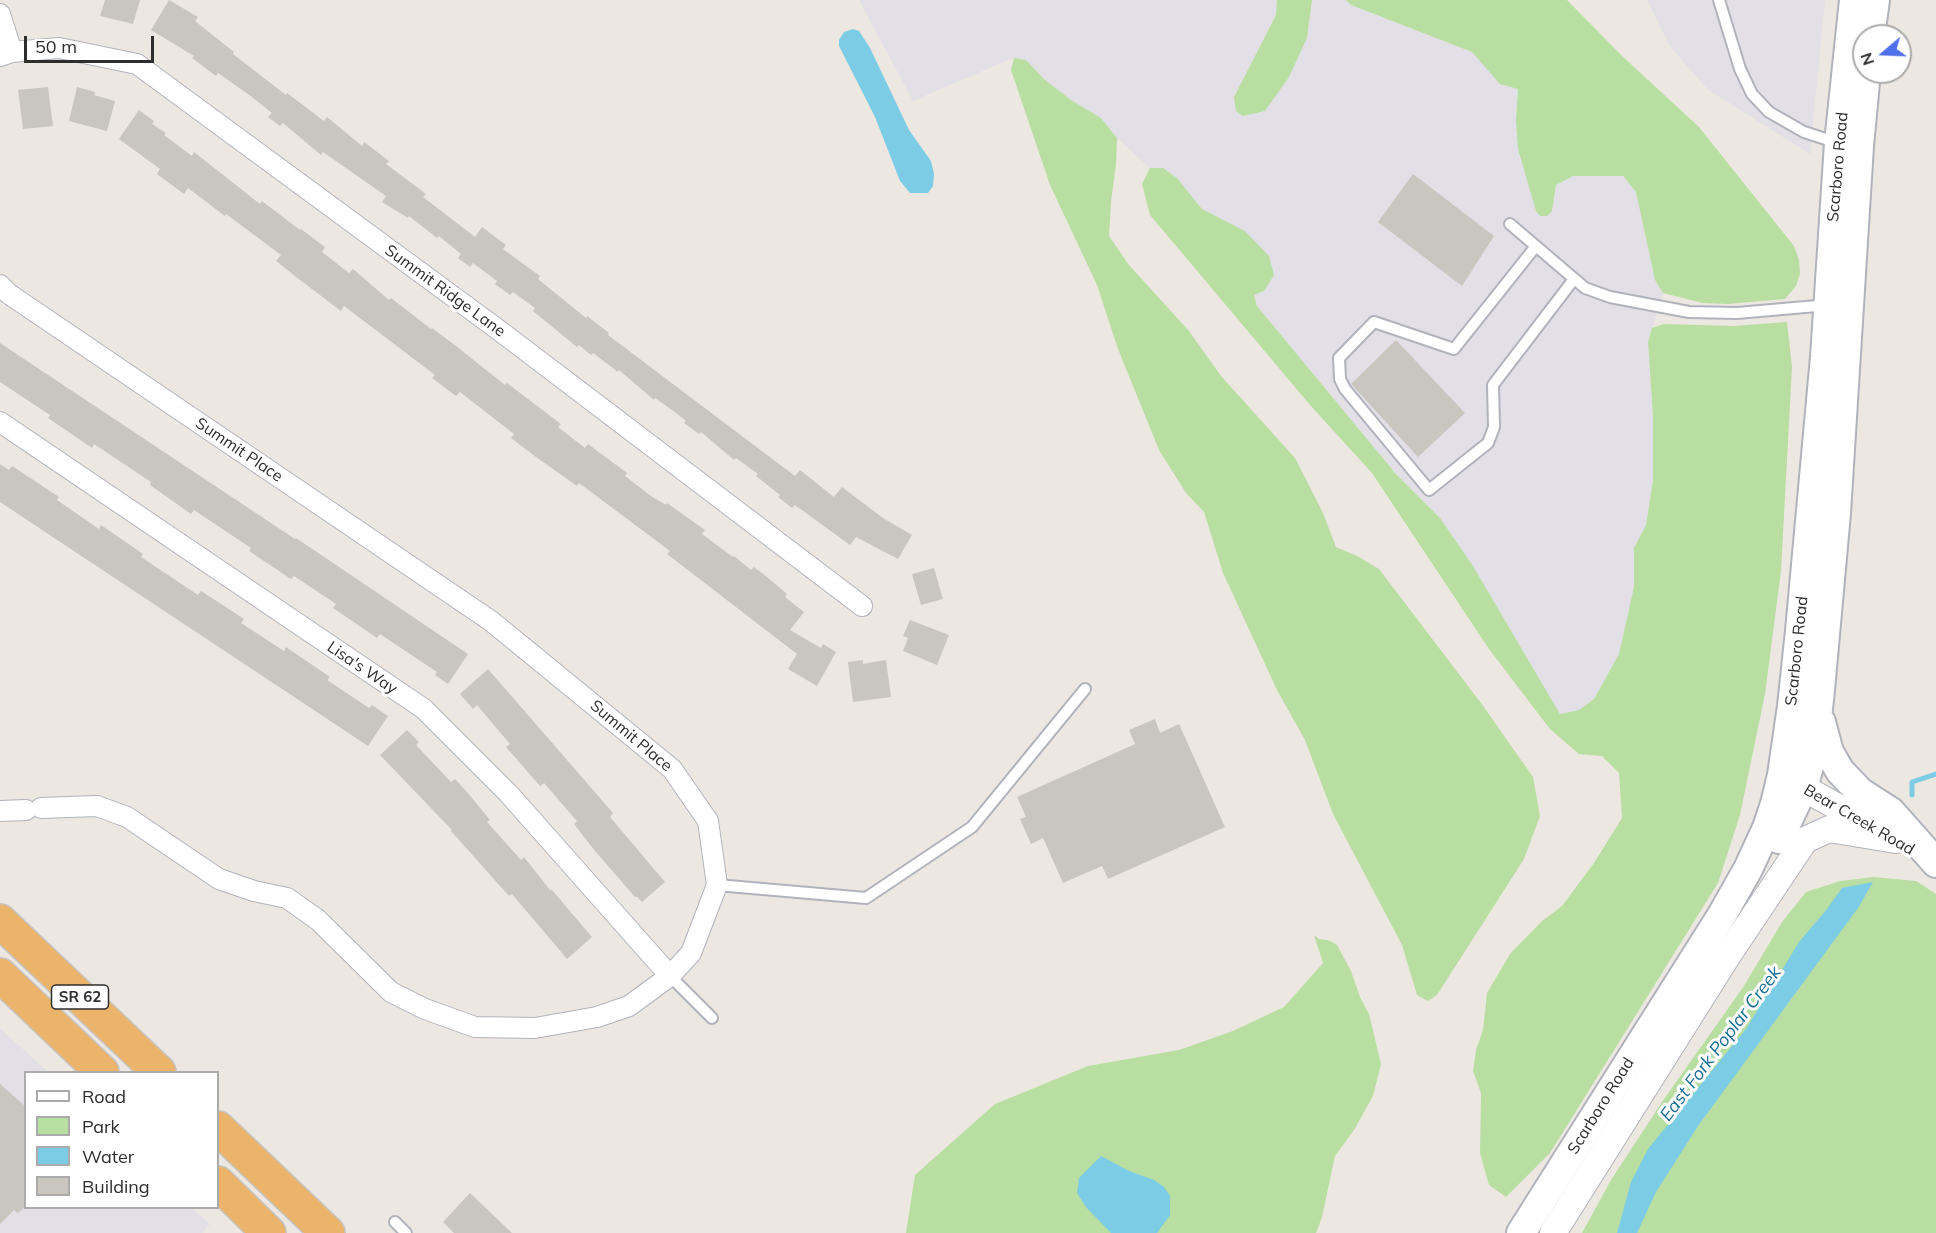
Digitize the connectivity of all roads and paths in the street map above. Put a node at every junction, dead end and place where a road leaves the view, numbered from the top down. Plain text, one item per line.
1 (1719, 0) edge
2 (1854, 0) edge
3 (1875, 0) edge
4 (0, 14) edge
5 (1872, 24) edge
6 (6, 54) edge
7 (1863, 84) edge
8 (1849, 145) junction
9 (1510, 224) dead end
10 (1536, 246) junction
11 (1574, 279) junction
12 (0, 285) edge
13 (1839, 306) junction
14 (0, 422) edge
15 (862, 606) dead end
16 (1085, 689) dead end
17 (1818, 706) junction
18 (1792, 781) junction
19 (0, 812) edge
20 (1896, 840) junction
21 (1936, 863) edge
22 (717, 885) junction
23 (0, 921) edge
24 (0, 975) edge
25 (670, 976) junction
26 (712, 1018) dead end
27 (101, 1071) edge
28 (158, 1071) edge
29 (219, 1129) edge
30 (219, 1184) edge
31 (395, 1222) dead end
32 (269, 1233) edge
33 (328, 1233) edge
34 (406, 1233) edge
35 (1521, 1233) edge
36 (1539, 1233) edge
37 (1553, 1233) edge

1 - 8 lane
2 - 8 main road, Scarboro Road
3 - 5 main road
4 - 6 street
6 - 15 street, Summit Ridge Lane
7 - 8 main road, Scarboro Road
8 - 13 main road, Scarboro Road
9 - 10 lane
10 - 11 lane
10 - 11 lane
11 - 13 lane
12 - 22 street, Summit Place
13 - 17 main road, Scarboro Road
13 - 18 main road, Scarboro Road
14 - 25 street, Lisa's Way
16 - 22 lane
17 - 18 main road, Scarboro Road
17 - 21 main road
18 - 20 street, Bear Creek Road
18 - 35 main road, Scarboro Road
18 - 36 main road, Scarboro Road
19 - 25 street, Summit Place
20 - 21 street, Bear Creek Road
20 - 37 street
22 - 25 street, Summit Place
23 - 28 highway, SR 62
24 - 27 highway, SR 62
25 - 26 lane
29 - 33 highway
30 - 32 highway
31 - 34 lane

